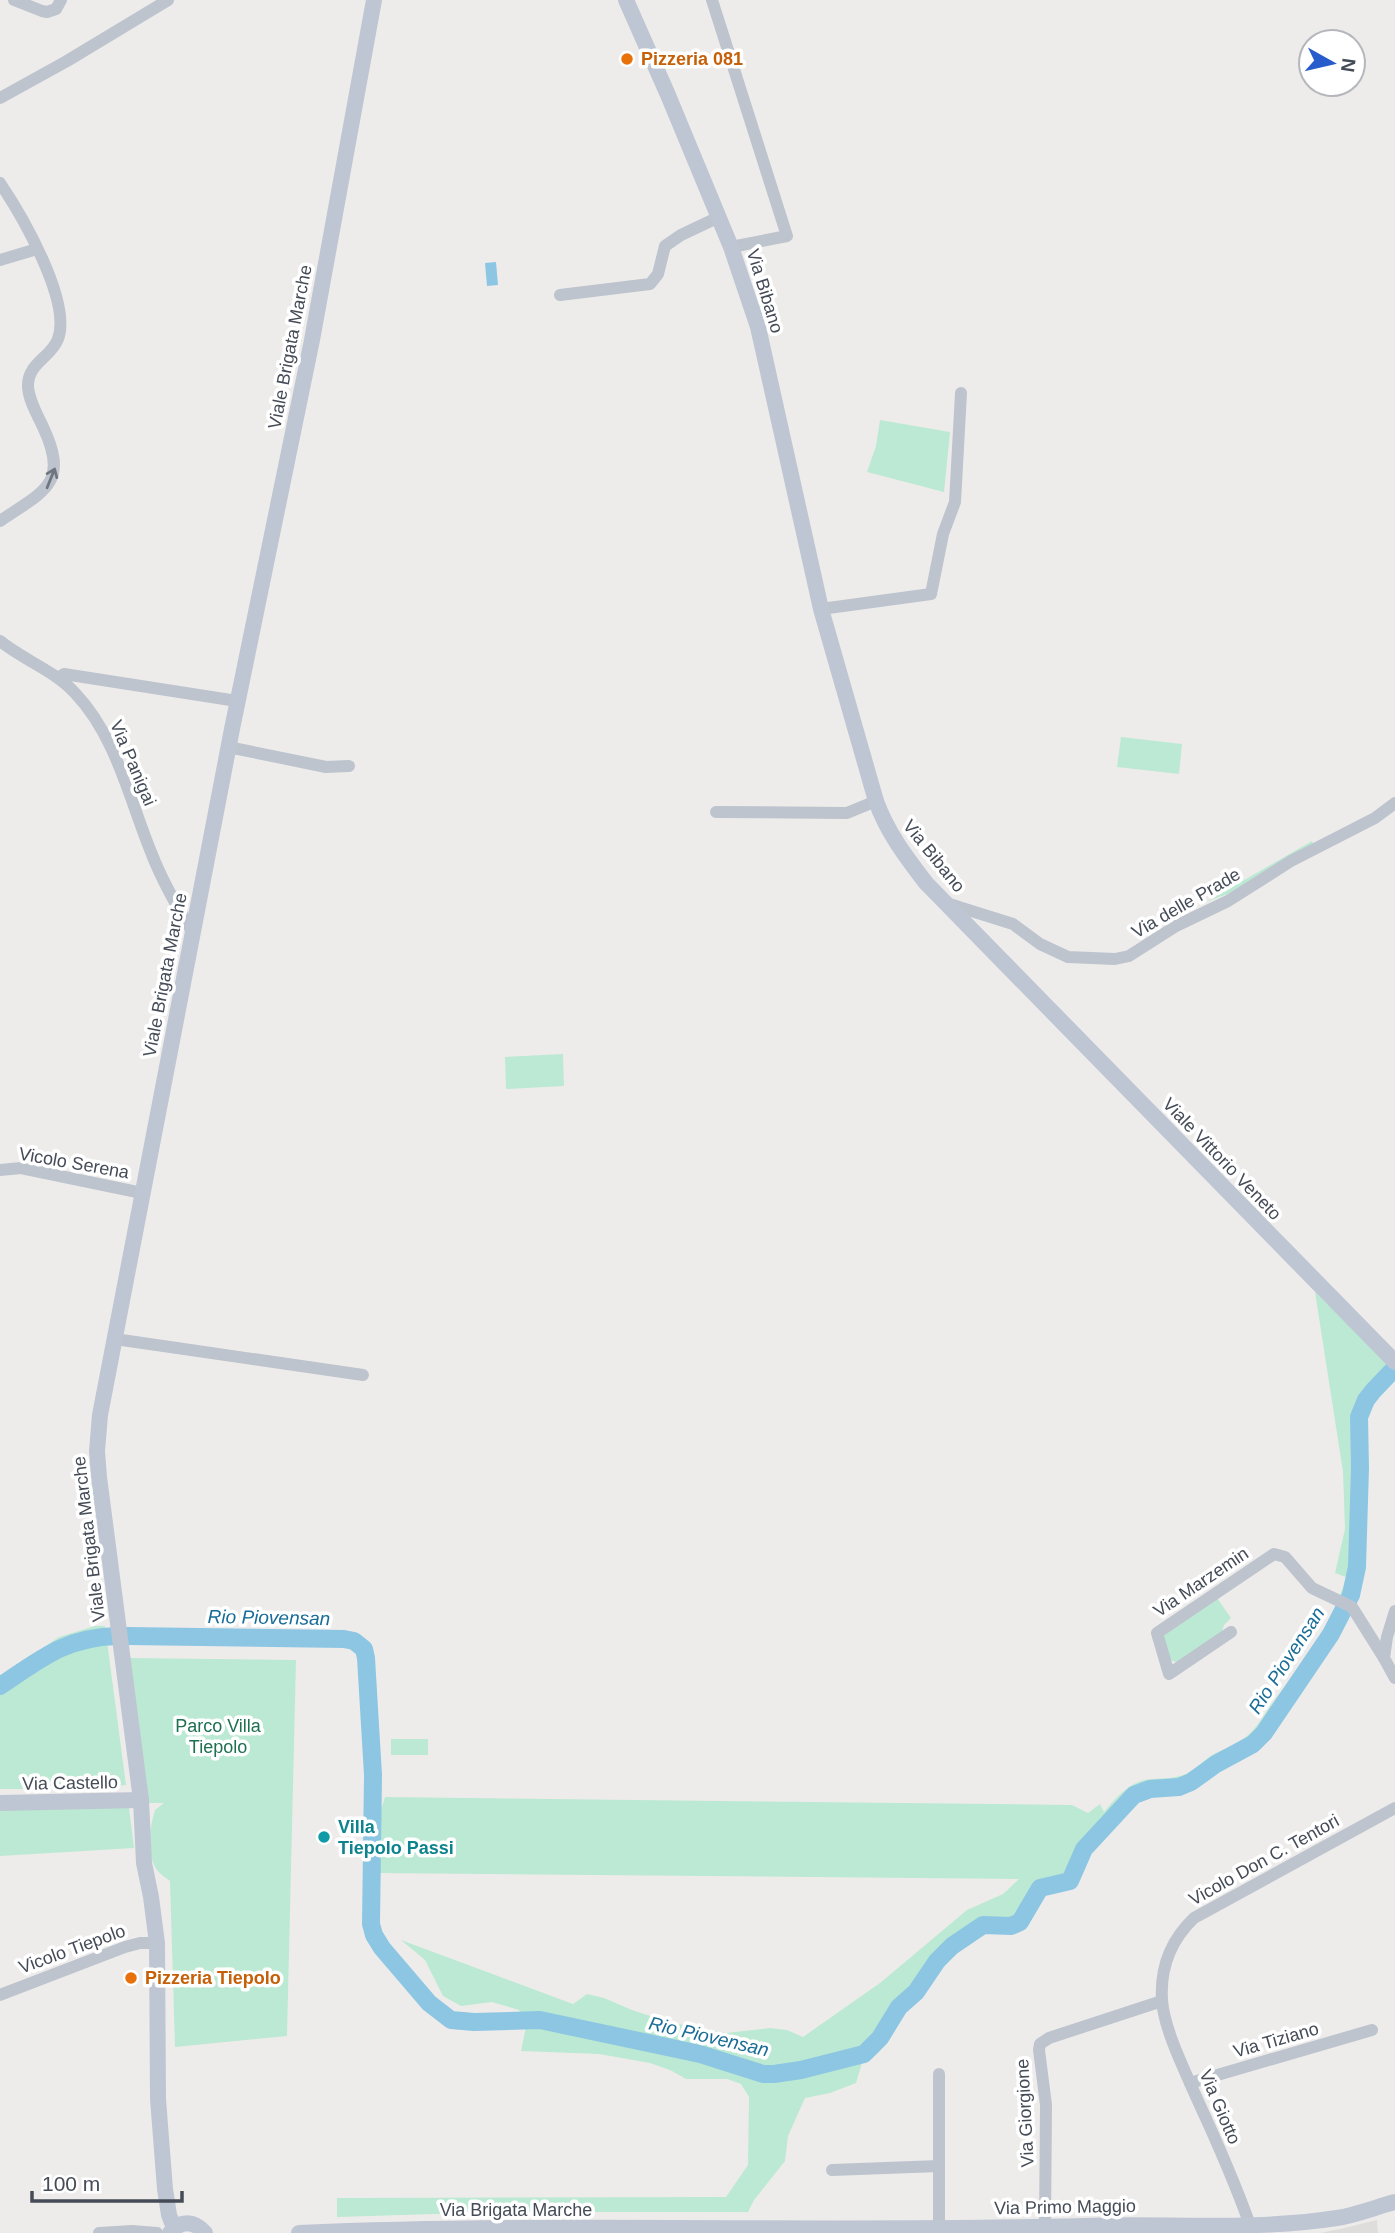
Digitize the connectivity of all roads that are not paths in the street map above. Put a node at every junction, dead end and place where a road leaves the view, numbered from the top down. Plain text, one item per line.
1 (14, 0) edge
2 (61, 0) edge
3 (168, 0) edge
4 (374, 0) edge
5 (626, 0) edge
6 (712, 0) edge
7 (0, 98) edge
8 (0, 183) edge
9 (719, 217) junction
10 (731, 247) junction
11 (37, 249) junction
12 (0, 260) edge
13 (560, 295) dead end
14 (961, 393) dead end
15 (0, 520) edge
16 (821, 609) junction
17 (0, 640) edge
18 (61, 676) dead end
19 (237, 701) junction
20 (228, 747) junction
21 (349, 766) dead end
22 (876, 801) junction
23 (1395, 803) edge
24 (716, 812) dead end
25 (946, 903) junction
26 (193, 933) junction
27 (1023, 983) joint
28 (0, 1170) edge
29 (142, 1194) junction
30 (115, 1339) junction
31 (1395, 1362) edge
32 (363, 1375) dead end
33 (1395, 1611) edge
34 (1231, 1632) dead end
35 (1384, 1658) junction
36 (1395, 1678) edge
37 (141, 1800) junction
38 (0, 1803) edge
39 (1395, 1808) edge
40 (157, 1943) junction
41 (0, 1995) edge
42 (1163, 2001) junction
43 (1372, 2030) dead end
44 (939, 2074) dead end
45 (1190, 2083) junction
46 (939, 2166) junction
47 (832, 2170) dead end
48 (1395, 2202) edge
49 (175, 2225) edge
50 (1250, 2225) junction
51 (1045, 2227) junction
52 (939, 2228) junction
53 (734, 2229) joint
54 (1119, 2229) edge
55 (781, 2231) edge
56 (99, 2233) edge
57 (155, 2233) edge
58 (205, 2233) edge
59 (299, 2233) edge

1 - 2 street
3 - 7 street
4 - 19 street, Viale Brigata Marche
5 - 9 street, Via Bibano
6 - 10 street
8 - 11 street
9 - 10 street, Via Bibano
9 - 13 street
10 - 16 street, Via Bibano
11 - 12 street
15 -> 11 street
14 - 16 street
16 - 22 street, Via Bibano
17 - 26 street, Via Panigai
18 - 19 street
19 - 20 street, Viale Brigata Marche
20 - 21 street
20 - 26 street, Viale Brigata Marche
22 - 24 street
22 - 25 street, Via Bibano
23 - 25 street, Via delle Prade
25 - 27 street, Via Bibano
26 - 29 street, Viale Brigata Marche
27 - 31 street, Viale Vittorio Veneto
28 - 29 street, Vicolo Serena
29 - 30 street, Viale Brigata Marche
30 - 32 street
30 - 37 street, Viale Brigata Marche
33 - 35 street
34 - 35 street, Via Marzemin
35 - 36 street
37 - 38 street, Via Castello
37 - 40 street, Viale Brigata Marche
39 - 42 street, Vicolo Don C. Tentori
40 - 41 street, Vicolo Tiepolo
40 - 49 street, Viale Brigata Marche
42 - 45 street, Via Giotto
42 - 51 street, Via Giorgione
43 - 45 street, Via Tiziano
44 - 46 street
45 - 50 street, Via Giotto
46 - 47 street
46 - 52 street
48 - 50 street, Via Primo Maggio
49 - 58 street
50 - 54 street, Via Primo Maggio
51 - 52 street, Via Primo Maggio
51 - 54 street, Via Primo Maggio
52 - 55 street, Via Primo Maggio
53 - 55 street, Via Primo Maggio
53 - 59 street, Via Brigata Marche
56 - 57 street

